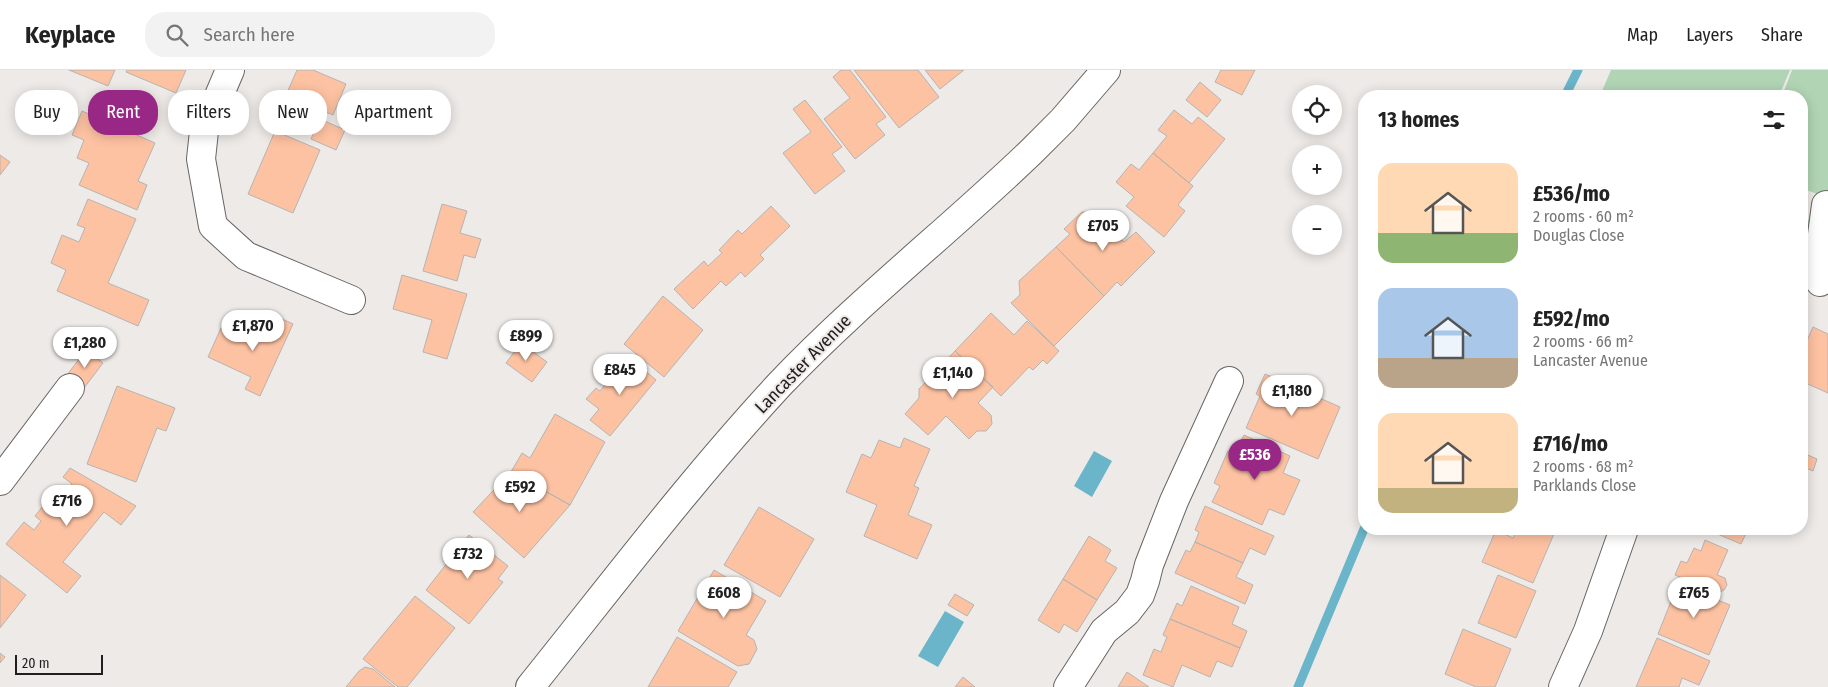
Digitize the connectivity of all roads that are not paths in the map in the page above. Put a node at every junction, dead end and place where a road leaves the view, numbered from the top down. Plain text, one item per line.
1 (230, 70) edge
2 (1106, 70) edge
3 (1826, 205) dead end
4 (1816, 282) edge
5 (351, 300) dead end
6 (1229, 381) dead end
7 (70, 388) dead end
8 (0, 480) edge
9 (1622, 535) edge
10 (540, 683) edge
11 (1068, 687) edge
12 (1563, 687) edge

1 - 5 street
2 - 10 street, Lancaster Avenue
3 - 4 street
6 - 11 street
7 - 8 street
9 - 12 street

